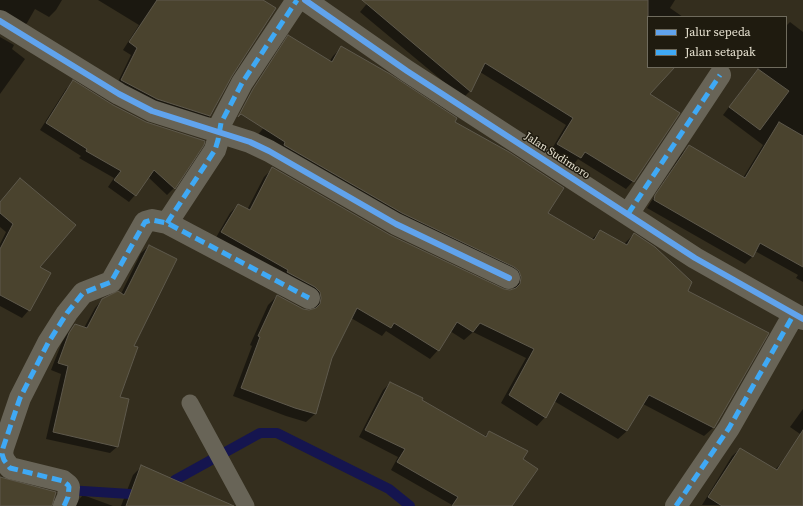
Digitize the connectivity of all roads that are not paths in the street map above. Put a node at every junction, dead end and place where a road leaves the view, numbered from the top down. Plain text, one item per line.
1 (309, 2) edge
2 (0, 21) edge
3 (720, 76) dead end
4 (219, 133) junction
5 (628, 214) junction
6 (167, 223) junction
7 (509, 278) dead end
8 (309, 298) dead end
9 (798, 316) edge
10 (190, 403) dead end
11 (67, 496) edge
12 (246, 506) edge
13 (676, 506) edge

1 - 4 street
1 - 5 street, Jalan Sudimoro
2 - 4 street
3 - 5 street
4 - 6 street
4 - 7 street
5 - 9 street, Jalan Sudimoro
6 - 8 street
6 - 11 street
9 - 13 street
10 - 12 lane

